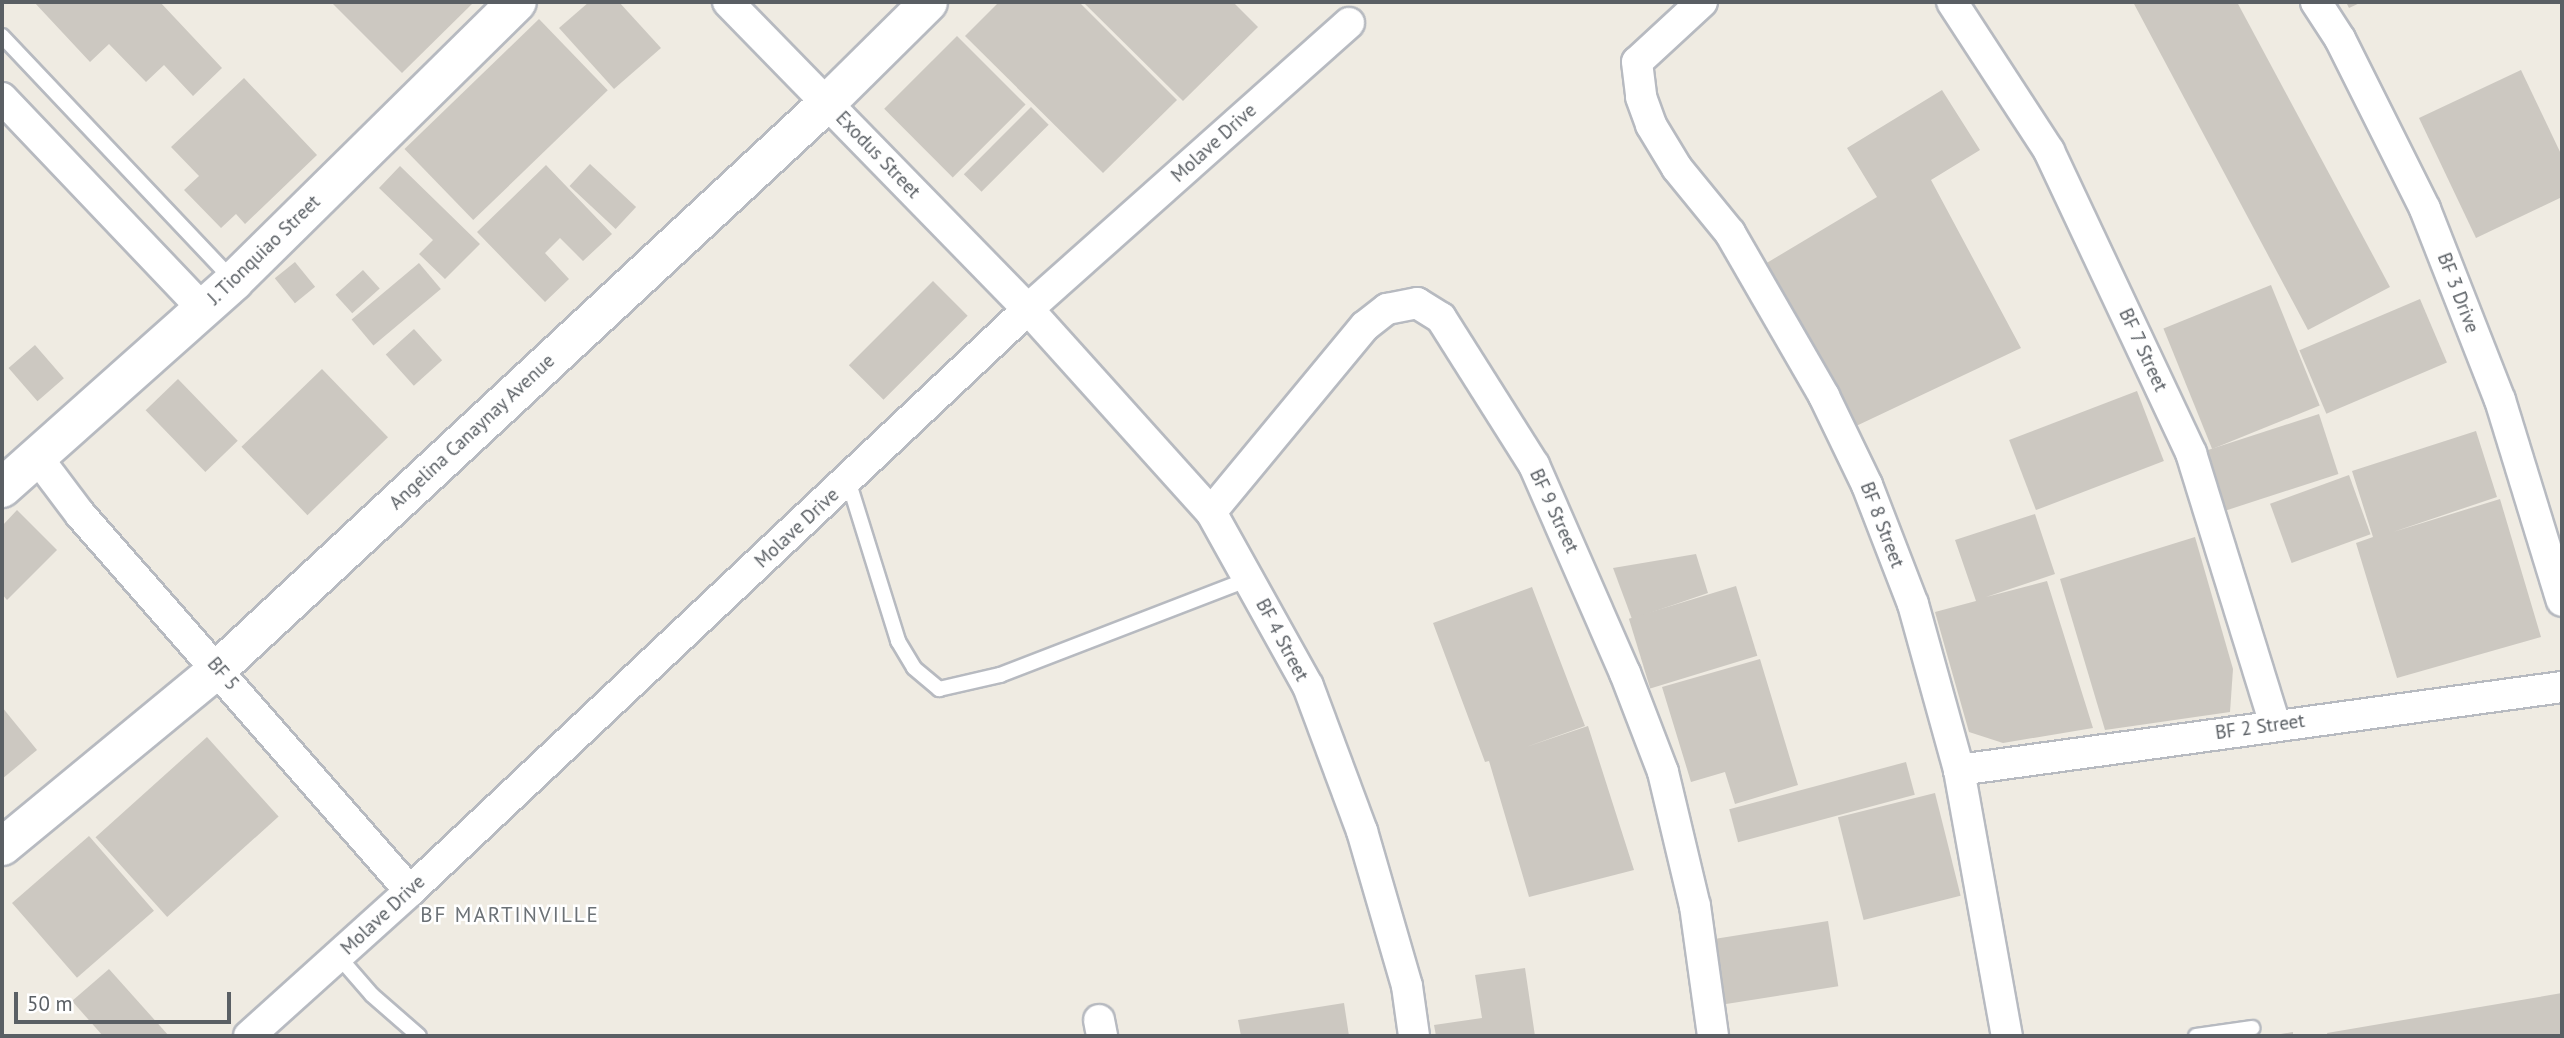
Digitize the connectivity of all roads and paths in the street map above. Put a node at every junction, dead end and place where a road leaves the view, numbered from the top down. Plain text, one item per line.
1 (517, 2) edge
2 (728, 2) edge
3 (928, 2) edge
4 (1702, 2) edge
5 (1952, 2) edge
6 (2316, 2) edge
7 (1349, 23) dead end
8 (2, 36) edge
9 (2, 98) edge
10 (827, 102) junction
11 (234, 281) junction
12 (203, 309) junction
13 (1028, 309) junction
14 (37, 457) junction
15 (848, 480) junction
16 (2, 488) edge
17 (1211, 512) junction
18 (1249, 579) junction
19 (2562, 601) edge
20 (218, 668) junction
21 (2562, 687) edge
22 (2275, 725) junction
23 (1959, 770) junction
24 (2, 846) edge
25 (410, 891) junction
26 (339, 957) junction
27 (2252, 1028) dead end
28 (249, 1036) edge
29 (419, 1036) edge
30 (1414, 1036) edge
31 (1713, 1036) edge
32 (2007, 1036) edge
33 (2196, 1036) edge

1 - 11 main road, J. Tionquiao Street
2 - 10 street, Exodus Street
3 - 10 street, Angelina Canaynay Avenue
4 - 23 street, BF 8 Street
5 - 22 street, BF 7 Street
6 - 19 street, BF 3 Drive
7 - 13 street, Molave Drive
8 - 11 lane
9 - 12 street
10 - 13 street, Exodus Street
10 - 20 street, Angelina Canaynay Avenue
11 - 12 main road, J. Tionquiao Street
12 - 14 main road, J. Tionquiao Street
13 - 15 street, Molave Drive
13 - 17 street, BF 4 Street
14 - 16 main road, J. Tionquiao Street
14 - 20 street, BF 5
15 - 18 lane
15 - 25 street, Molave Drive
17 - 18 street, BF 4 Street
17 - 31 street, BF 9 Street
18 - 30 street, BF 4 Street
20 - 24 street, Angelina Canaynay Avenue
20 - 25 street, BF 5
21 - 22 street, BF 2 Street
22 - 23 street, BF 2 Street
23 - 32 street, BF 8 Street
25 - 26 street, Molave Drive
26 - 28 street, Molave Drive
26 - 29 lane
27 - 33 lane

